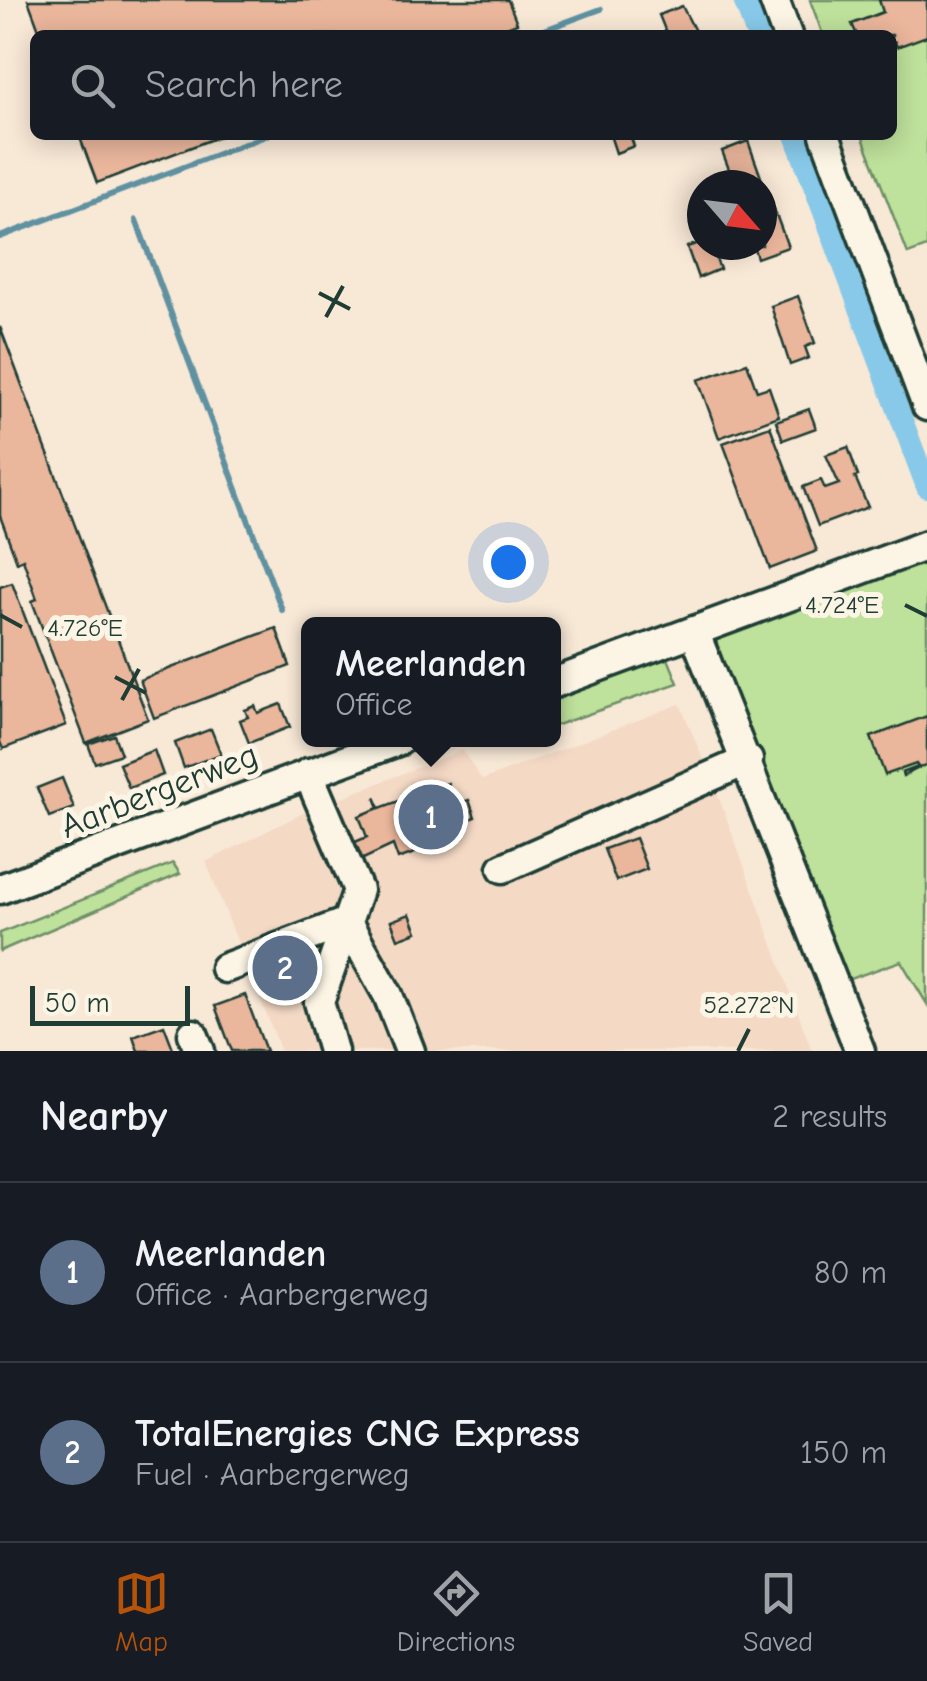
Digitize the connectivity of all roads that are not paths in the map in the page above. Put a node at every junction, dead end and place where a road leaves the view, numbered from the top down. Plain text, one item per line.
1 (774, 0) edge
2 (785, 30) edge
3 (827, 140) edge
4 (927, 406) edge
5 (927, 544) edge
6 (694, 631) junction
7 (561, 680) edge
8 (381, 747) edge
9 (748, 760) junction
10 (308, 774) junction
11 (503, 868) dead end
12 (0, 889) edge
13 (347, 922) junction
14 (225, 968) dead end
15 (333, 1051) edge
16 (410, 1051) edge
17 (860, 1051) edge

1 - 2 street
3 - 4 street
5 - 6 street
6 - 7 street
6 - 9 street
8 - 10 street, Aarbergerweg
9 - 11 street
9 - 17 street
10 - 12 street, Aarbergerweg
10 - 13 street
13 - 14 street
13 - 15 street
13 - 16 street

